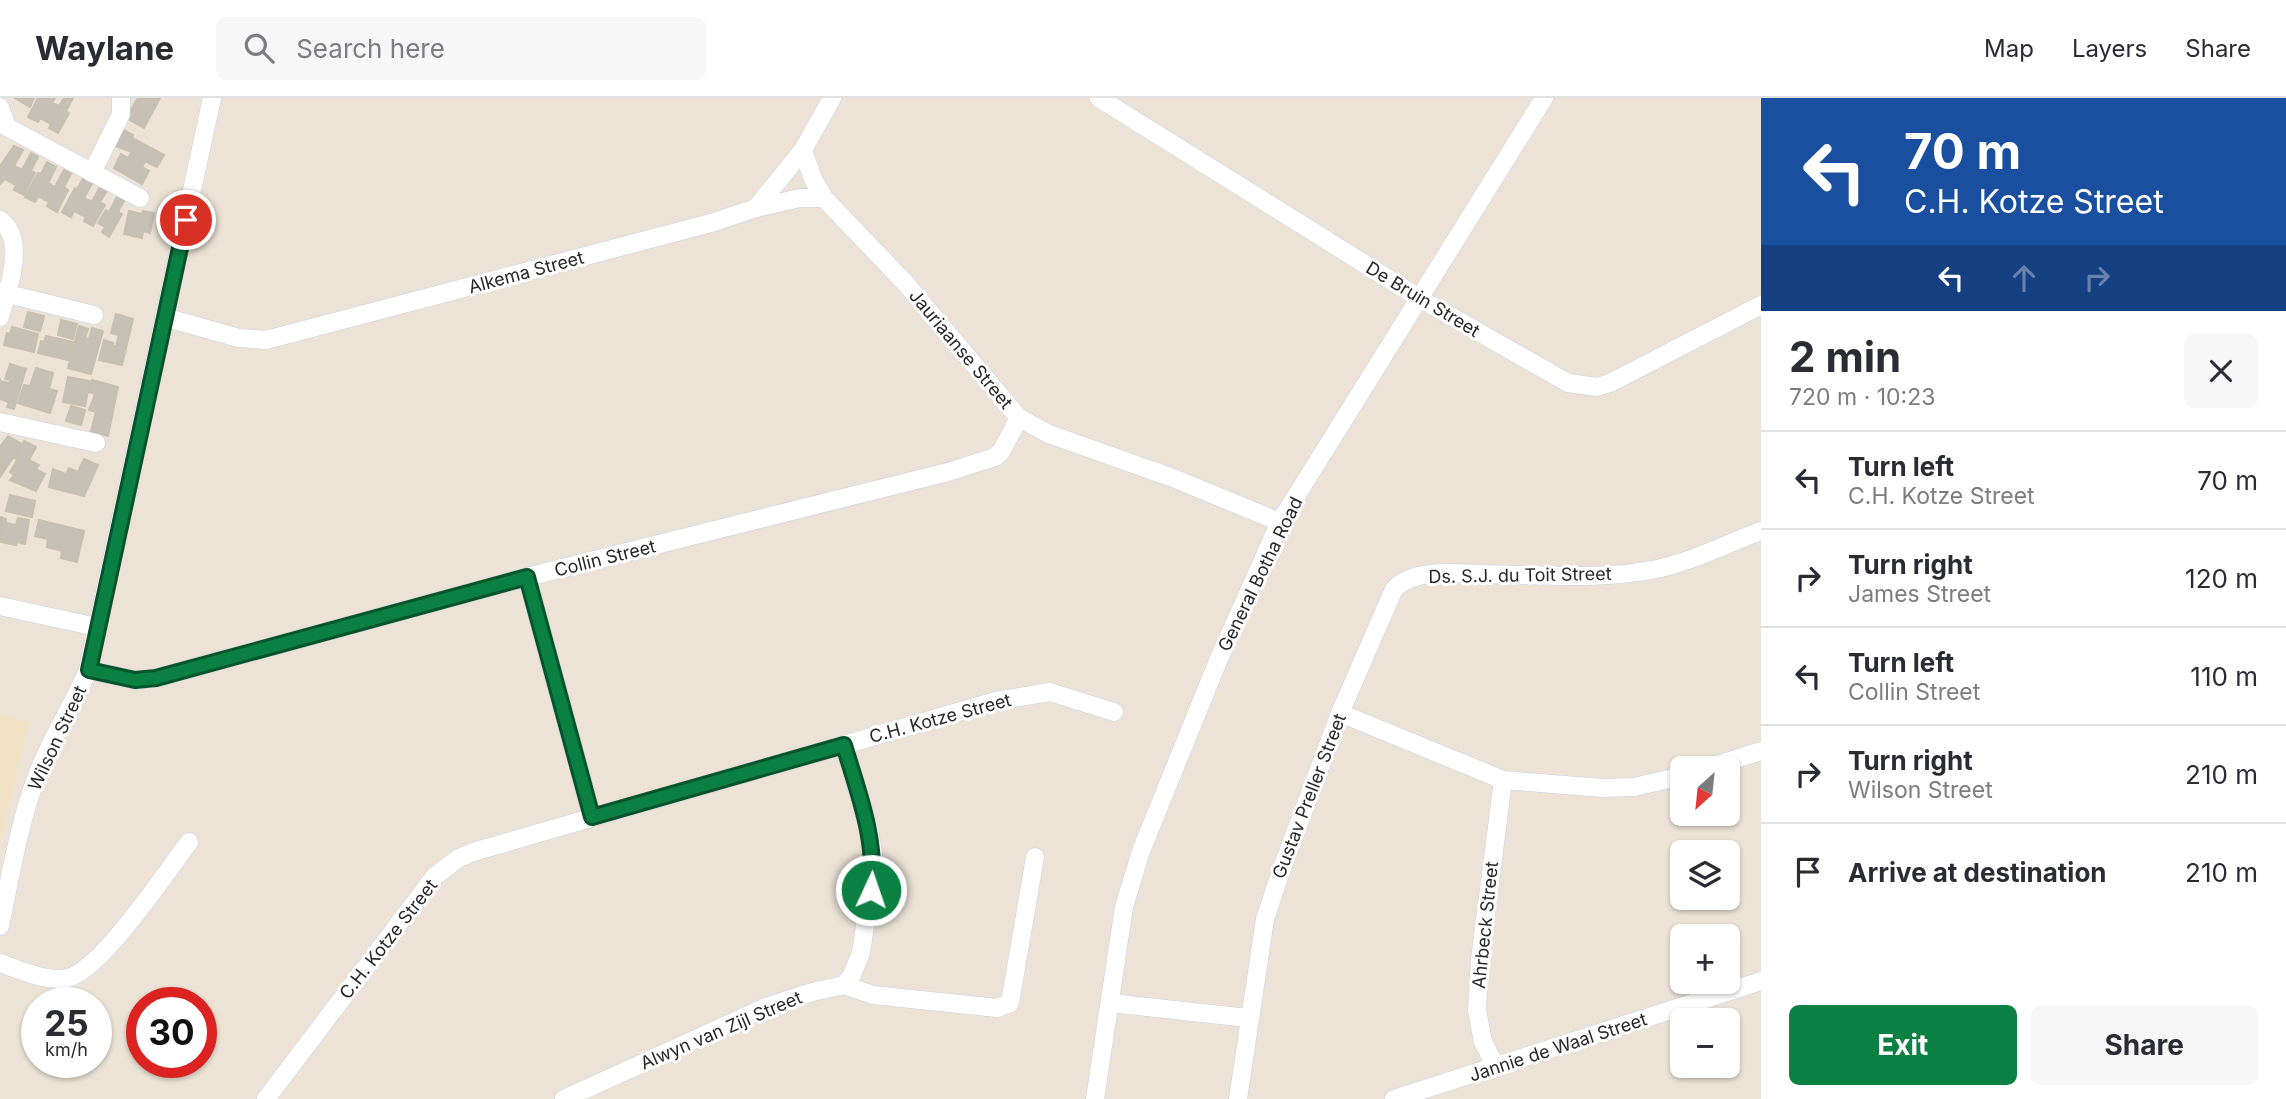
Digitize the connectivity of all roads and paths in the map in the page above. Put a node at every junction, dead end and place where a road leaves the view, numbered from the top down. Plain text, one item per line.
1 (121, 98) edge
2 (212, 98) edge
3 (832, 98) edge
4 (1099, 98) edge
5 (1545, 98) edge
6 (0, 107) edge
7 (4, 135) edge
8 (803, 150) junction
9 (92, 173) junction
10 (140, 198) dead end
11 (824, 198) junction
12 (756, 208) junction
13 (0, 220) edge
14 (3, 293) edge
15 (1419, 298) junction
16 (1761, 305) edge
17 (94, 315) dead end
18 (0, 317) edge
19 (164, 317) junction
20 (1019, 418) junction
21 (0, 422) edge
22 (96, 443) dead end
23 (1280, 523) junction
24 (1761, 531) edge
25 (527, 577) junction
26 (1399, 585) joint
27 (0, 606) edge
28 (97, 627) junction
29 (89, 670) junction
30 (1114, 712) dead end
31 (1340, 713) junction
32 (844, 745) junction
33 (1761, 751) edge
34 (1740, 758) edge
35 (1670, 779) edge
36 (1503, 780) junction
37 (592, 817) junction
38 (189, 842) dead end
39 (1035, 857) dead end
40 (0, 926) edge
41 (0, 963) edge
42 (1761, 981) edge
43 (844, 985) junction
44 (1110, 1003) junction
45 (1248, 1017) junction
46 (1496, 1067) junction
47 (266, 1099) edge
48 (564, 1099) edge
49 (1095, 1099) edge
50 (1238, 1099) edge
51 (1394, 1099) edge

1 - 9 street
2 - 19 street, Wilson Street
3 - 8 street
4 - 15 street, De Bruin Street
5 - 15 street, General Botha Road
6 - 7 street
7 - 9 street
8 - 11 street, Jauriaanse Street
8 - 12 street
9 - 10 street
11 - 12 street
11 - 20 street, Jauriaanse Street
12 - 19 street, Alkema Street
13 - 14 street
14 - 17 street
14 - 18 street
15 - 16 street, De Bruin Street
15 - 23 street, General Botha Road
19 - 28 street, Wilson Street
20 - 23 street, Jauriaanse Street
20 - 25 street, Collin Street
21 - 22 street
23 - 44 street, General Botha Road
24 - 26 street, Ds. S.J. du Toit Street
25 - 29 street, Collin Street
25 - 37 street
26 - 31 street, Gustav Preller Street
27 - 28 street
28 - 29 street, Wilson Street
29 - 40 street, Wilson Street
30 - 32 street, C.H. Kotze Street
31 - 36 street
31 - 45 street, Gustav Preller Street
32 - 37 street, C.H. Kotze Street
32 - 43 street
33 - 34 street
35 - 36 street
36 - 46 street, Ahrbeck Street
37 - 47 street, C.H. Kotze Street
38 - 41 street
39 - 43 street
42 - 46 street, Jannie de Waal Street
43 - 48 street, Alwyn van Zijl Street
44 - 45 street
44 - 49 street, General Botha Road
45 - 50 street
46 - 51 street, Jannie de Waal Street

